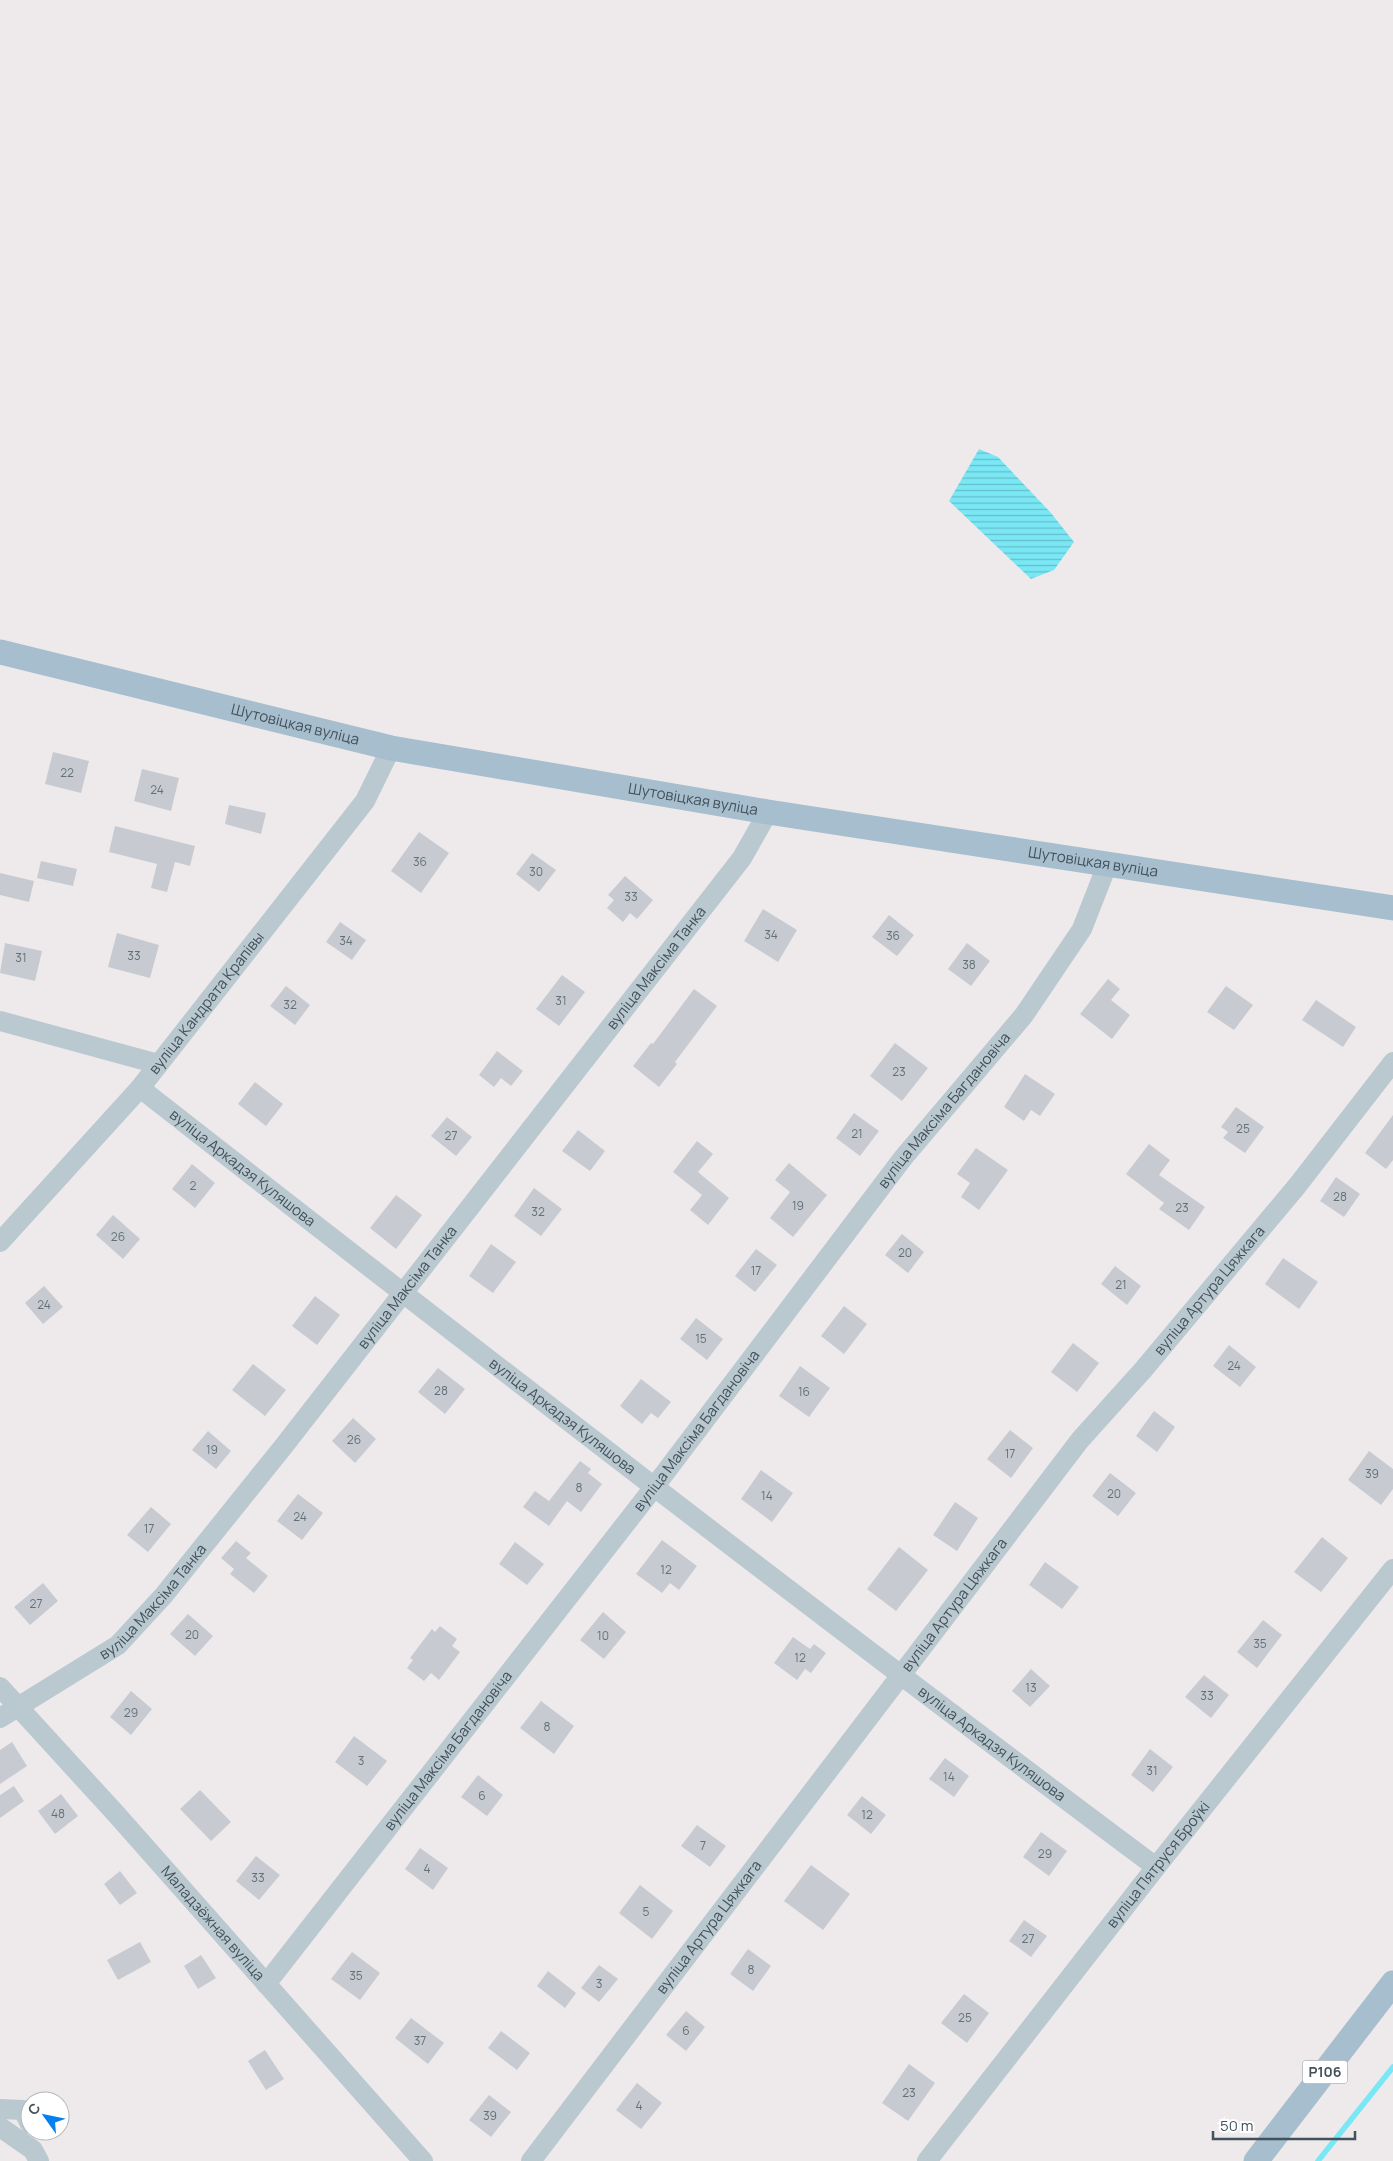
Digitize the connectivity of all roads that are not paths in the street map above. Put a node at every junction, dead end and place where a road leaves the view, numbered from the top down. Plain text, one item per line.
1 (0, 652) edge
2 (391, 748) junction
3 (768, 812) junction
4 (1107, 865) junction
5 (1393, 908) edge
6 (0, 1021) edge
7 (1393, 1062) edge
8 (158, 1064) junction
9 (140, 1088) junction
10 (0, 1242) edge
11 (403, 1294) junction
12 (655, 1486) junction
13 (1393, 1569) edge
14 (902, 1677) junction
15 (0, 1687) edge
16 (8, 1712) edge
17 (1156, 1867) junction
18 (1393, 1983) edge
19 (266, 1984) junction
20 (0, 2109) edge
21 (20, 2110) edge
22 (0, 2127) edge
23 (34, 2148) edge
24 (423, 2161) edge
25 (532, 2161) edge
26 (927, 2161) edge
27 (1256, 2161) edge

1 - 2 main road, Шутовіцкая вуліца
2 - 3 main road, Шутовіцкая вуліца
2 - 8 street, вуліца Кандрата Крапівы
3 - 4 main road, Шутовіцкая вуліца
3 - 11 street, вуліца Максіма Танка
4 - 5 main road, Шутовіцкая вуліца
4 - 12 street, вуліца Максіма Багдановіча
6 - 8 street
7 - 14 street, вуліца Артура Цяжкага
8 - 9 street, вуліца Кандрата Крапівы
9 - 10 street, вуліца Кандрата Крапівы
9 - 11 street, вуліца Аркадзя Куляшова
11 - 12 street, вуліца Аркадзя Куляшова
11 - 16 street, вуліца Максіма Танка
12 - 14 street, вуліца Аркадзя Куляшова
12 - 19 street, вуліца Максіма Багдановіча
13 - 17 street, вуліца Пятруся Броўкі
14 - 17 street, вуліца Аркадзя Куляшова
14 - 25 street, вуліца Артура Цяжкага
15 - 16 street, Маладзёжная вуліца
16 - 19 street, Маладзёжная вуліца
17 - 26 street, вуліца Пятруся Броўкі
18 - 27 main road, Р106
19 - 24 street, Маладзёжная вуліца
20 - 21 street
22 - 23 street

